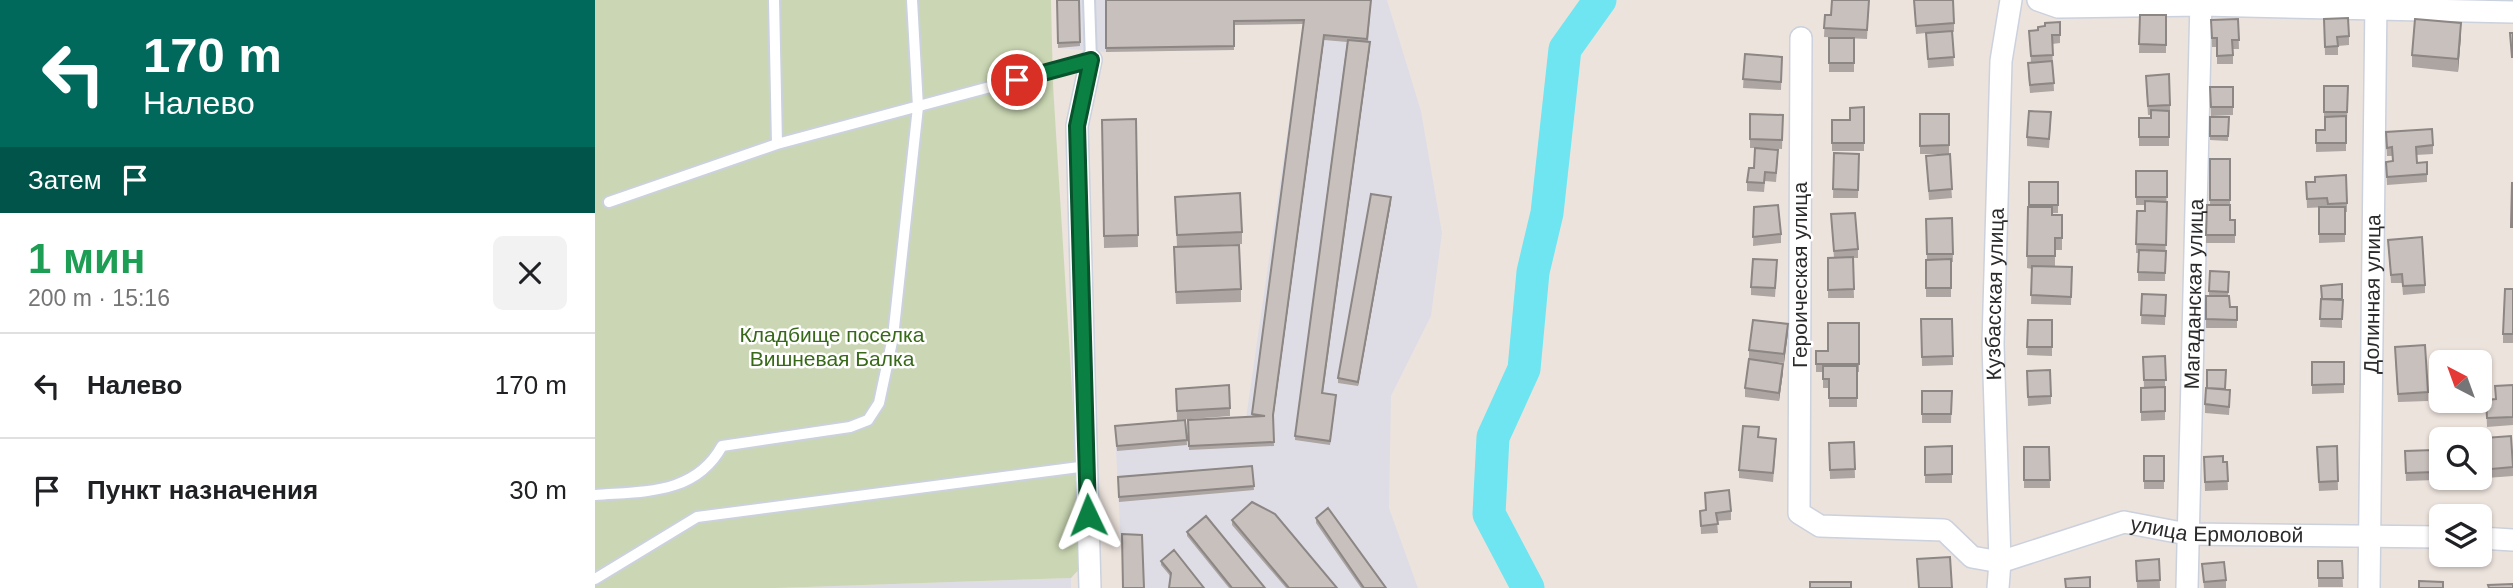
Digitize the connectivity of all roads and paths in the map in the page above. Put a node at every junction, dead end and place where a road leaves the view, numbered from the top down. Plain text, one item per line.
1 (774, 0) edge
2 (912, 0) edge
3 (1089, 0) edge
4 (2011, 0) edge
5 (2038, 0) edge
6 (2201, 2) edge
7 (2376, 5) edge
8 (2513, 12) edge
9 (1801, 38) dead end
10 (1091, 60) junction
11 (918, 107) junction
12 (777, 144) junction
13 (609, 202) dead end
14 (1087, 466) junction
15 (595, 495) edge
16 (2187, 534) junction
17 (2369, 535) junction
18 (2429, 537) edge
19 (2492, 539) edge
20 (2513, 540) edge
21 (2000, 562) junction
22 (595, 579) edge
23 (1090, 588) edge
24 (1998, 588) edge
25 (2187, 588) edge
26 (2368, 588) edge

1 - 12 lane
2 - 11 lane
3 - 10 lane
4 - 21 street, Кузбасская улица
5 - 6 street
6 - 7 street
6 - 16 street, Магаданская улица
7 - 8 street
7 - 17 street, Долинная улица
9 - 21 street, Героическая улица
10 - 11 lane
10 - 14 street
11 - 12 lane
11 - 15 lane
12 - 13 lane
14 - 22 lane
14 - 23 street
16 - 17 street, улица Ермоловой
16 - 21 street, улица Ермоловой
16 - 25 street, Магаданская улица
17 - 18 street, улица Ермоловой
17 - 26 street, Долинная улица
19 - 20 street
21 - 24 street, Кузбасская улица

